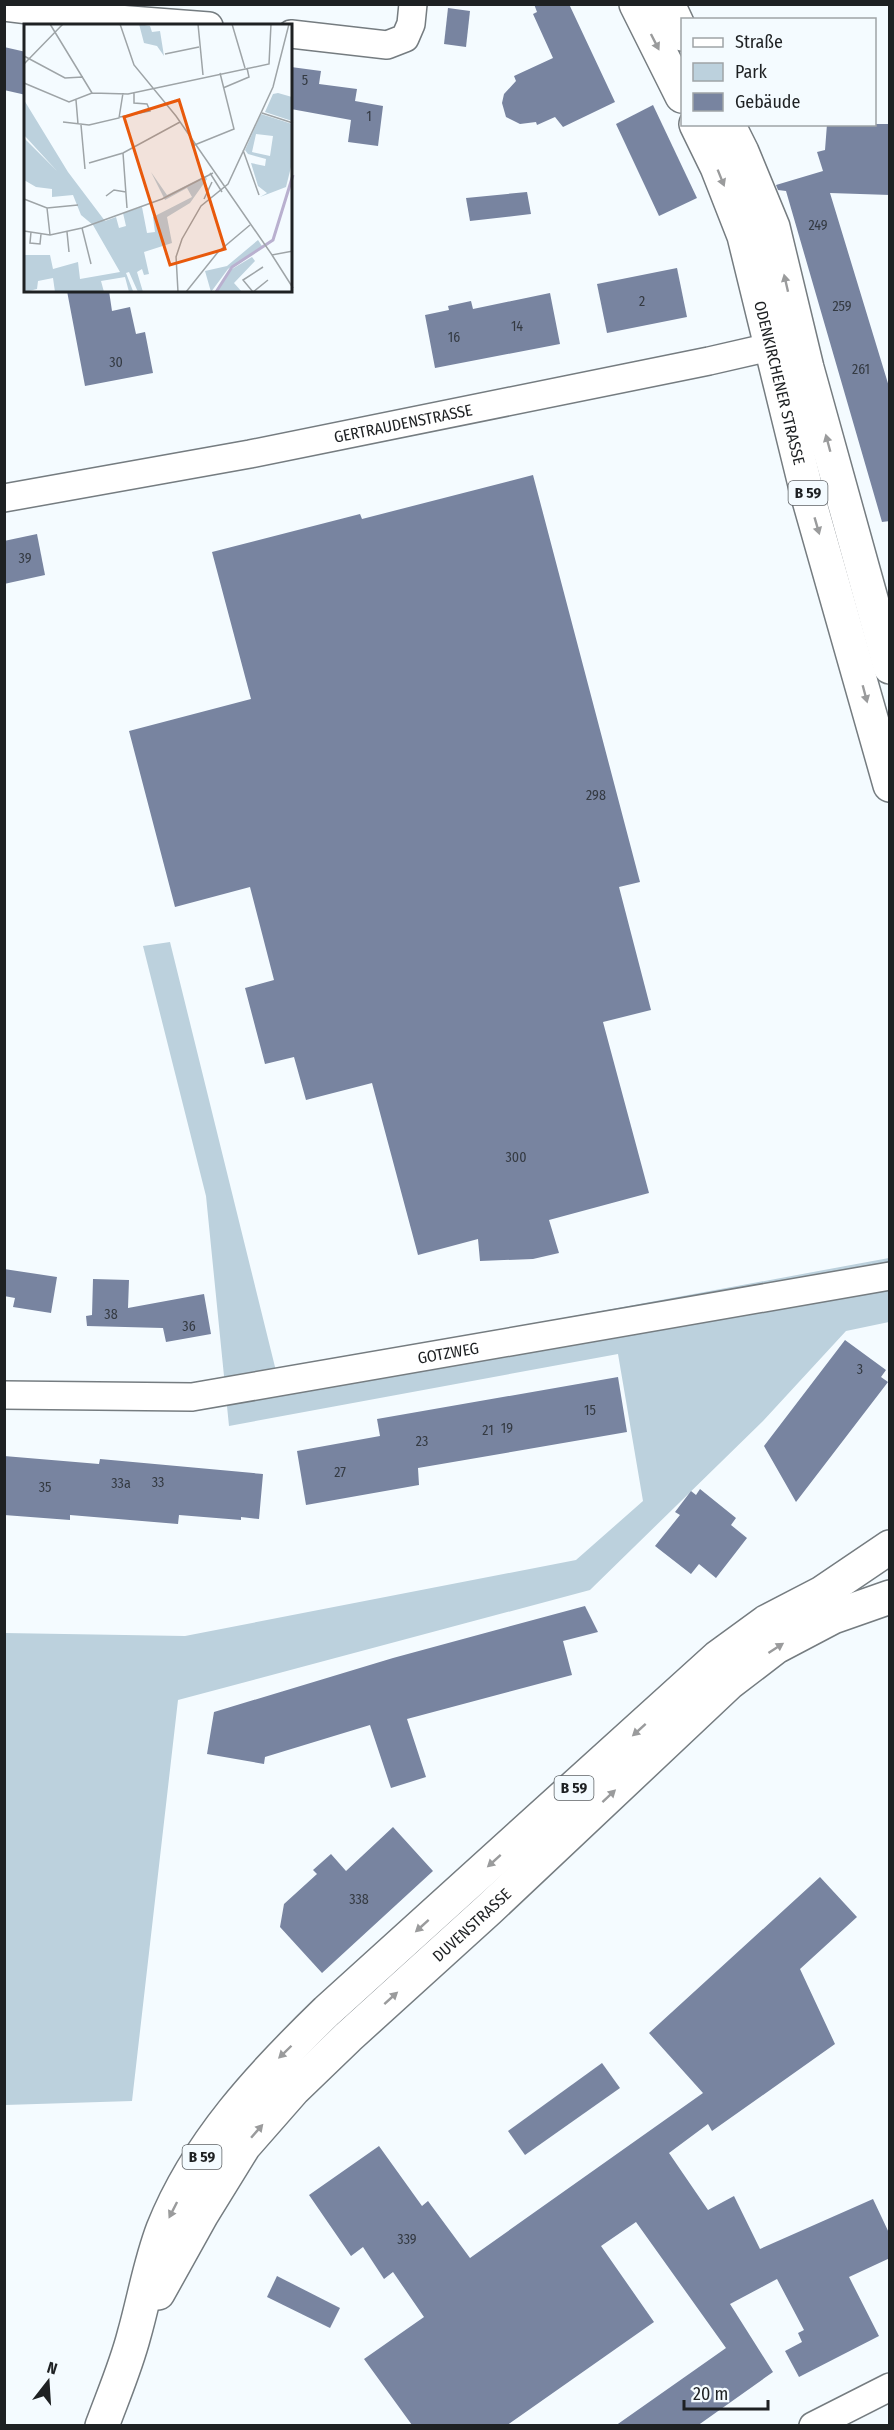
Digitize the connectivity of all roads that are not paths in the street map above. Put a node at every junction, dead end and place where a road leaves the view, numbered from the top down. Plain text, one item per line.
1 (413, 4) edge
2 (636, 4) edge
3 (668, 4) edge
4 (4, 8) edge
5 (183, 24) edge
6 (681, 32) edge
7 (292, 34) edge
8 (681, 94) edge
9 (697, 126) edge
10 (729, 126) edge
11 (786, 343) junction
12 (4, 498) edge
13 (890, 667) edge
14 (885, 751) edge
15 (890, 785) edge
16 (890, 1276) edge
17 (4, 1395) edge
18 (890, 1547) edge
19 (890, 1573) edge
20 (822, 1593) junction
21 (890, 1597) edge
22 (134, 2337) junction
23 (890, 2387) edge
24 (102, 2426) edge
25 (813, 2426) edge

1 - 7 street
2 -> 8 main road
3 - 6 main road
4 - 5 street
9 -> 11 main road, ODENKIRCHENER STRASSE / B 59
11 -> 10 main road, ODENKIRCHENER STRASSE / B 59
11 - 12 street, GERTRAUDENSTRASSE
13 -> 11 main road, ODENKIRCHENER STRASSE / B 59
11 -> 14 main road, ODENKIRCHENER STRASSE / B 59
14 - 15 main road, ODENKIRCHENER STRASSE / B 59
16 - 17 street, GOTZWEG
18 - 20 main road, B 59
19 - 20 main road, B 59
20 -> 22 main road, DUVENSTRASSE / B 59
22 -> 21 main road, DUVENSTRASSE / B 59
22 - 24 main road, DUVENSTRASSE / B 59
23 - 25 street

